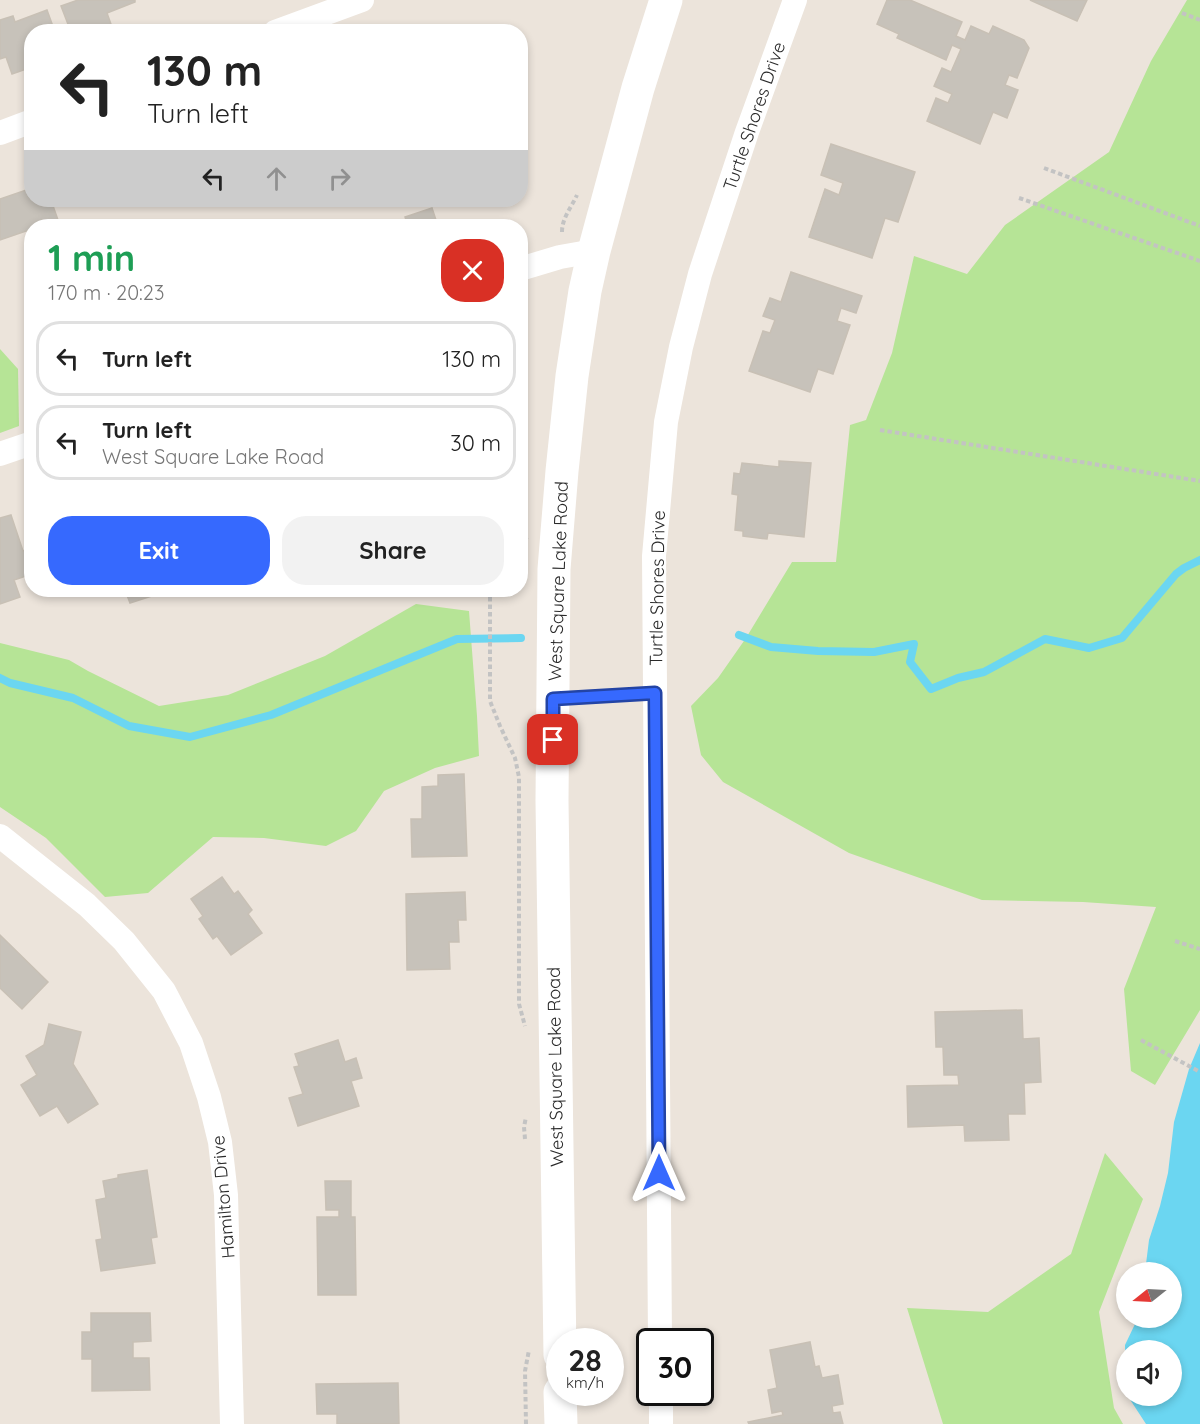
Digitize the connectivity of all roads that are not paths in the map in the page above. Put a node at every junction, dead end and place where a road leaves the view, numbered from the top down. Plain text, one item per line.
1 (362, 0) edge
2 (666, 0) edge
3 (795, 0) edge
4 (296, 24) edge
5 (24, 124) edge
6 (0, 133) edge
7 (594, 251) junction
8 (528, 266) edge
9 (24, 446) edge
10 (0, 454) edge
11 (655, 693) junction
12 (553, 699) junction
13 (0, 836) edge
14 (560, 1328) edge
15 (660, 1328) edge
16 (560, 1406) edge
17 (661, 1406) edge
18 (232, 1424) edge
19 (561, 1424) edge
20 (661, 1424) edge

1 - 4 street
2 - 7 street, West Square Lake Road
3 - 11 street, Turtle Shores Drive
5 - 6 street
7 - 8 street
7 - 12 street, West Square Lake Road
9 - 10 street
11 - 12 lane
11 - 15 street, Turtle Shores Drive
12 - 14 street, West Square Lake Road
13 - 18 street, Hamilton Drive
16 - 19 street
17 - 20 street

